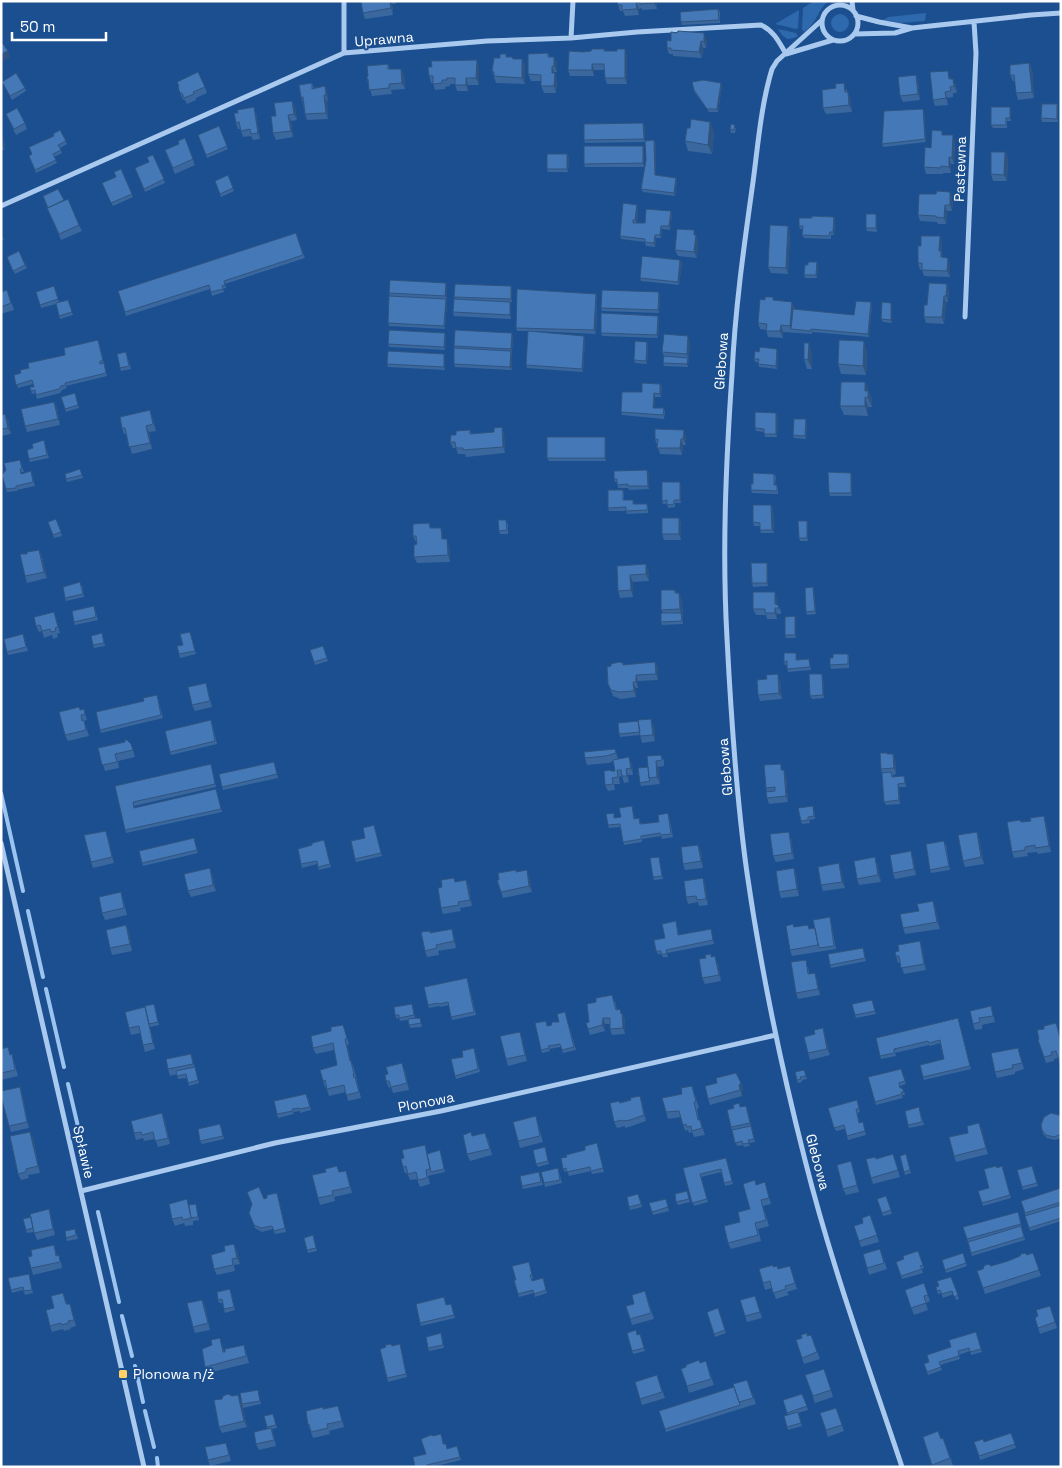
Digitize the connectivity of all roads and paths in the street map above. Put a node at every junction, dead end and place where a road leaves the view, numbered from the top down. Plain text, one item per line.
1 (344, 1) edge
2 (573, 1) edge
3 (852, 1) edge
4 (834, 4) edge
5 (852, 10) junction
6 (1061, 13) edge
7 (856, 16) junction
8 (822, 20) junction
9 (974, 22) junction
10 (912, 28) junction
11 (854, 34) junction
12 (571, 38) junction
13 (834, 40) junction
14 (344, 53) junction
15 (786, 54) junction
16 (1, 206) edge
17 (965, 317) dead end
18 (1, 843) edge
19 (776, 1036) junction
20 (81, 1191) junction
21 (144, 1467) edge
22 (902, 1467) edge

1 - 14 street
2 - 12 street
3 - 5 street
4 - 5 street
4 - 8 street
5 - 7 street
6 - 9 street
7 - 10 street
7 - 11 street
8 - 13 street
8 - 15 street, Glebowa
9 - 10 street
9 - 17 street, Pastewna
10 - 11 street
11 - 13 street
12 - 14 street, Uprawna
12 - 15 street, Uprawna
13 - 15 street
14 - 16 street, Uprawna
15 - 19 street, Glebowa
18 - 20 street, Spławie
19 - 20 street, Plonowa
19 - 22 street, Glebowa
20 - 21 street, Spławie

